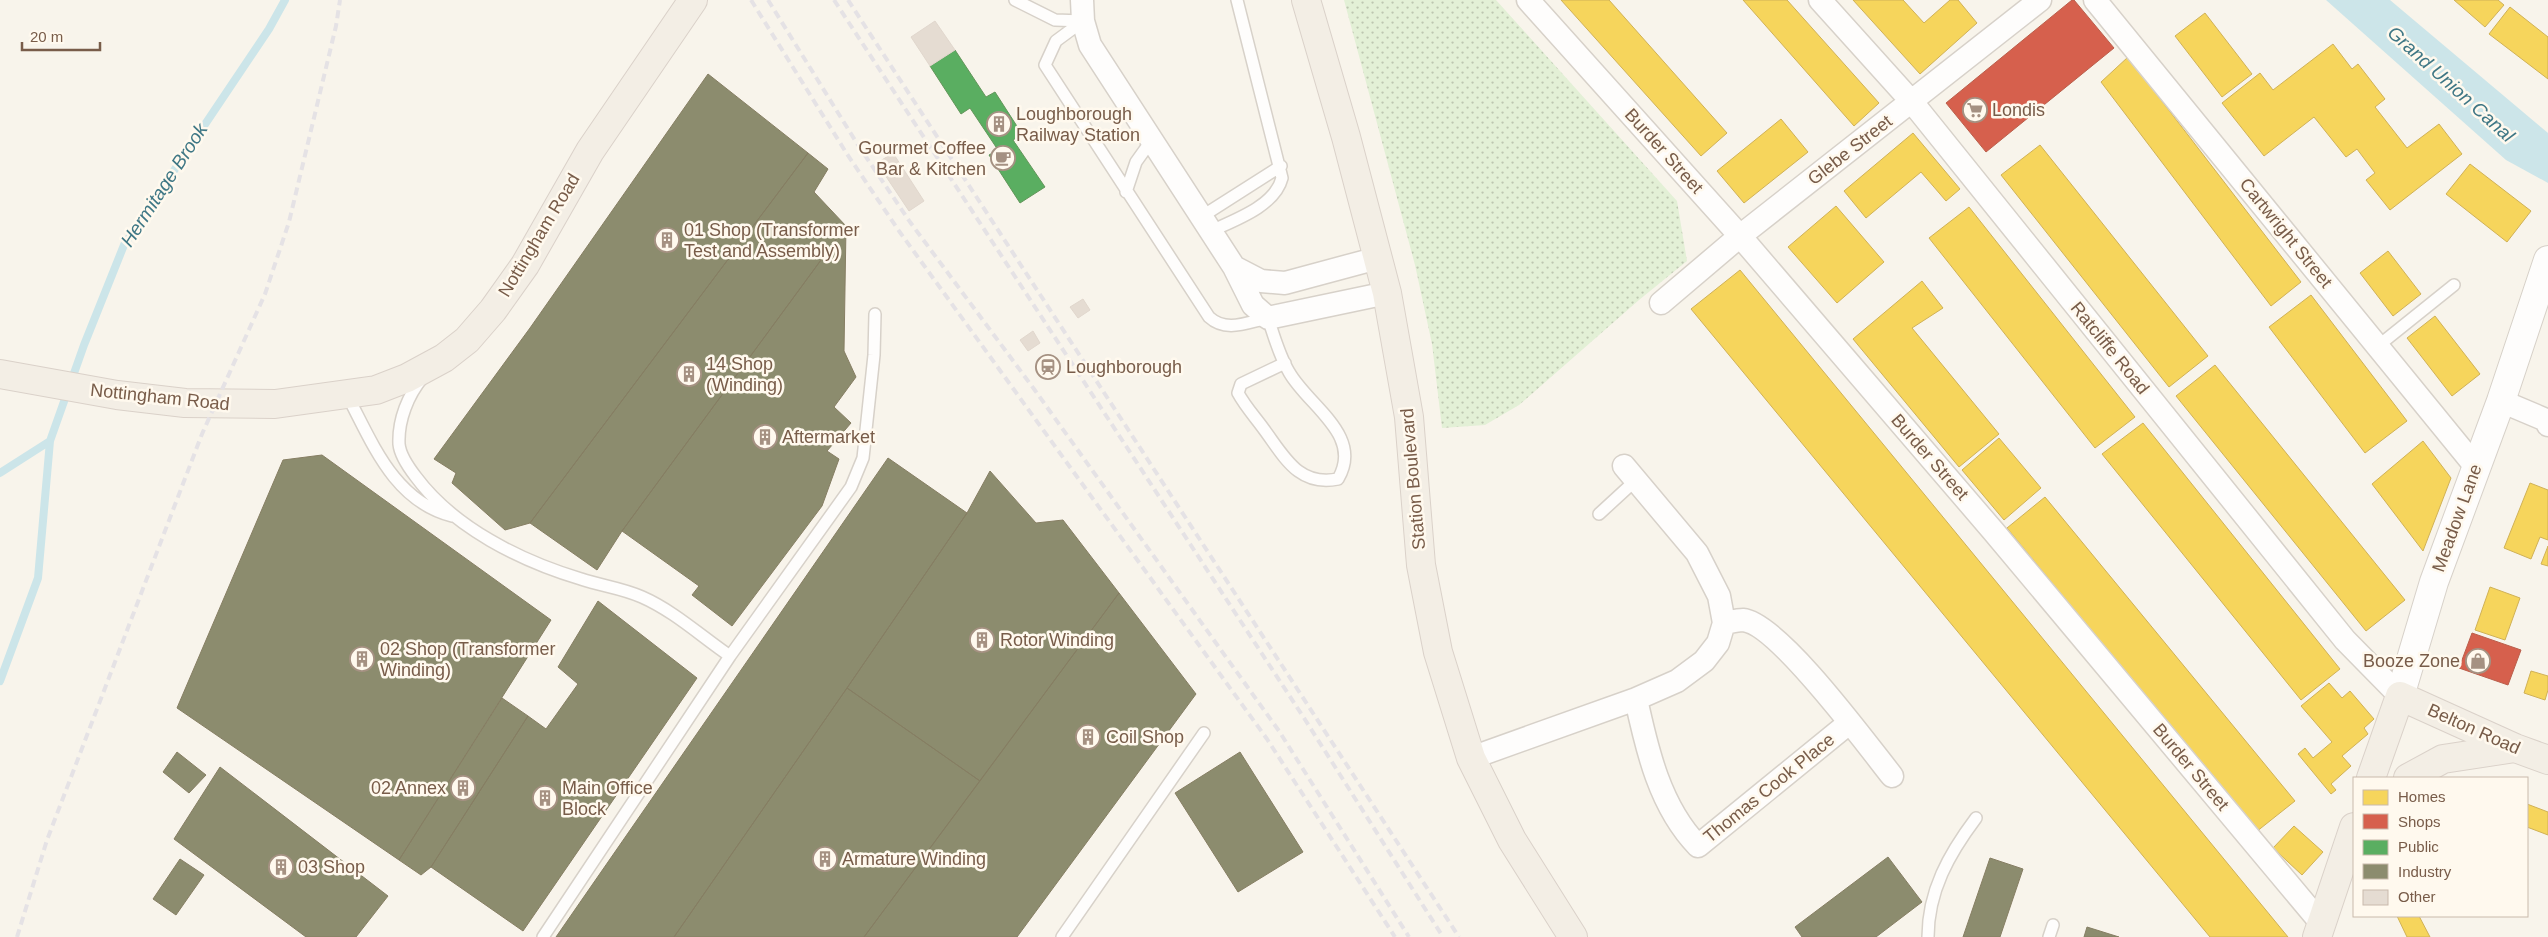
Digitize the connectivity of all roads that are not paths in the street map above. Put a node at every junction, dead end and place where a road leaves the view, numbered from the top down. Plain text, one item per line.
1 (693, 0) edge
2 (1015, 0) edge
3 (1237, 0) edge
4 (1306, 0) edge
5 (1528, 0) edge
6 (1820, 0) edge
7 (2040, 0) edge
8 (2095, 0) edge
9 (1082, 11) edge
10 (1912, 102) junction
11 (1150, 141) junction
12 (1281, 166) junction
13 (1126, 192) junction
14 (1206, 224) junction
15 (1740, 236) junction
16 (1378, 258) junction
17 (2548, 260) edge
18 (1234, 267) junction
19 (2454, 285) dead end
20 (1387, 293) junction
21 (1661, 303) dead end
22 (876, 314) dead end
23 (1268, 318) junction
24 (2378, 346) junction
25 (1285, 363) junction
26 (433, 364) junction
27 (0, 374) edge
28 (347, 395) junction
29 (2501, 401) junction
30 (2547, 422) edge
31 (2476, 467) junction
32 (1630, 473) joint
33 (1599, 514) dead end
34 (454, 517) junction
35 (1724, 623) junction
36 (730, 656) junction
37 (2400, 696) junction
38 (1636, 699) junction
39 (1849, 723) junction
40 (1204, 733) dead end
41 (2515, 748) junction
42 (1471, 758) junction
43 (2548, 760) edge
44 (1892, 776) dead end
45 (2371, 777) edge
46 (2410, 777) edge
47 (1976, 818) dead end
48 (2353, 830) edge
49 (2053, 925) dead end
50 (2319, 930) edge
51 (543, 937) edge
52 (1062, 937) edge
53 (1573, 937) edge
54 (1928, 937) edge
55 (2049, 937) edge

1 - 26 main road, Nottingham Road
2 - 9 lane
3 - 12 lane
4 - 16 main road, Station Boulevard
5 - 15 street, Burder Street
6 - 10 street, Ratcliffe Road
7 - 10 street, Glebe Street
8 - 24 street, Cartwright Street
9 - 11 street
9 - 13 lane
10 - 15 street, Glebe Street
10 - 37 street, Ratcliffe Road
11 - 13 lane
11 - 14 street
12 - 14 lane
12 - 14 lane
13 - 23 lane
14 - 18 street
15 - 21 street, Glebe Street
15 - 50 street, Burder Street
16 - 18 street
16 - 20 main road, Station Boulevard
17 - 29 street, Meadow Lane
18 - 23 street
19 - 24 lane
20 - 23 street
20 - 42 main road, Station Boulevard
22 - 36 lane
23 - 25 lane
24 - 31 street, Cartwright Street
25 - 25 lane
26 - 28 main road, Nottingham Road
26 - 34 lane
27 - 28 main road, Nottingham Road
28 - 34 lane
29 - 30 street
29 - 31 street, Meadow Lane
31 - 37 street, Meadow Lane
32 - 33 lane
32 - 35 street
34 - 36 lane
35 - 38 street
35 - 39 street, Thomas Cook Place
36 - 51 lane
37 - 41 main road, Belton Road
37 - 45 main road, Meadow Lane
38 - 39 street, Thomas Cook Place
38 - 42 street
39 - 44 street, Thomas Cook Place
40 - 52 lane
41 - 43 main road, Belton Road
41 - 46 main road
42 - 53 main road, Station Boulevard
47 - 54 lane
48 - 50 main road
49 - 55 lane

